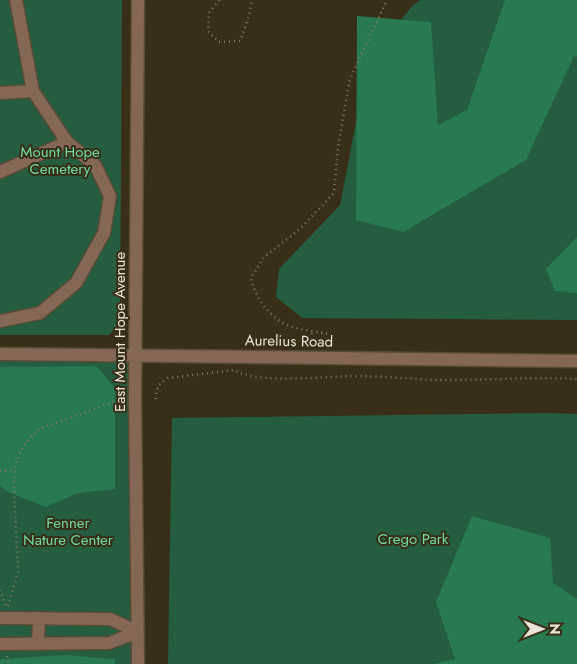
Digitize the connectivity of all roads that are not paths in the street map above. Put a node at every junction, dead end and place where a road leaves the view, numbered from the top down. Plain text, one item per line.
1 (16, 0) edge
2 (138, 0) edge
3 (33, 91) junction
4 (0, 93) edge
5 (67, 142) junction
6 (0, 172) edge
7 (0, 321) edge
8 (0, 354) edge
9 (136, 355) junction
10 (577, 361) edge
11 (3, 613) edge
12 (38, 618) junction
13 (138, 632) junction
14 (0, 644) edge
15 (38, 644) junction
16 (138, 664) edge

1 - 3 street
2 - 9 street, East Mount Hope Avenue
3 - 4 street
3 - 5 street
5 - 6 street
5 - 7 street
8 - 9 street, Aurelius Road
9 - 10 street, Aurelius Road
9 - 13 street, East Mount Hope Avenue
11 - 12 street
12 - 13 street
12 - 15 street
13 - 15 street
13 - 16 street, East Mount Hope Avenue
14 - 15 street

